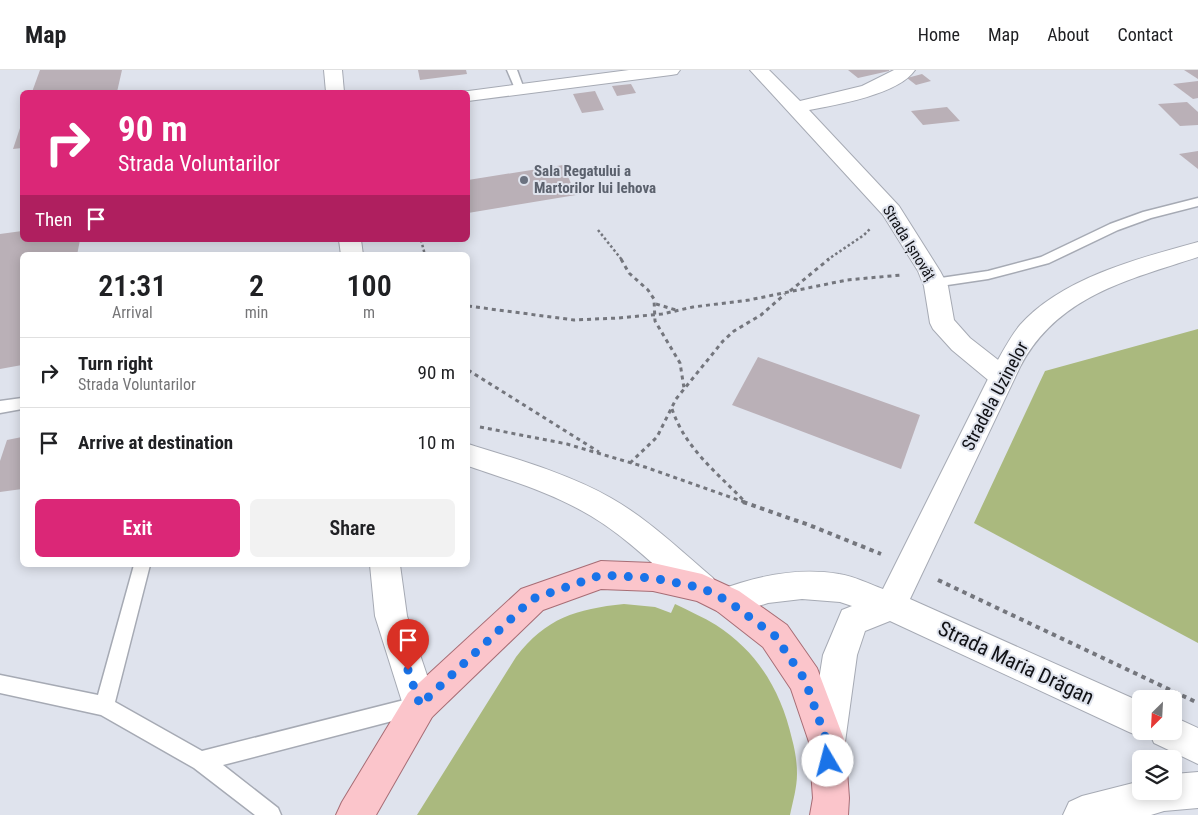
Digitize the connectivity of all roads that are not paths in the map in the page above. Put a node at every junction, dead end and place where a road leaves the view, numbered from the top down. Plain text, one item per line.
1 (333, 70) edge
2 (512, 70) edge
3 (671, 70) edge
4 (759, 70) edge
5 (906, 70) edge
6 (519, 89) junction
7 (335, 90) edge
8 (470, 96) edge
9 (796, 107) junction
10 (1198, 202) edge
11 (1198, 249) edge
12 (932, 277) junction
13 (1002, 377) junction
14 (20, 404) edge
15 (0, 407) edge
16 (470, 456) edge
17 (141, 567) edge
18 (385, 567) edge
19 (715, 594) junction
20 (891, 606) junction
21 (0, 684) edge
22 (420, 705) junction
23 (104, 706) junction
24 (1132, 716) edge
25 (1182, 738) edge
26 (827, 742) junction
27 (1198, 746) edge
28 (201, 761) junction
29 (1198, 790) edge
30 (271, 815) edge
31 (355, 815) edge
32 (829, 815) edge
33 (1082, 815) edge

1 - 7 street
2 - 6 lane
3 - 6 street
4 - 9 street, Strada Ișnovăț
5 - 9 street
6 - 8 street
9 - 12 street, Strada Ișnovăț
10 - 12 lane
11 - 13 street, Stradela Uzinelor
12 - 13 street, Strada Ișnovăț
13 - 20 street, Stradela Uzinelor
14 - 15 lane
16 - 19 street
17 - 23 lane
18 - 22 street
19 - 20 street, Strada Maria Drăgan
19 - 22 main road
19 - 26 main road
20 - 24 street, Strada Maria Drăgan
20 - 26 street
21 - 23 lane
22 - 28 lane
22 - 31 main road
23 - 28 lane
25 - 27 street
26 - 32 main road
28 - 30 lane
29 - 33 street

